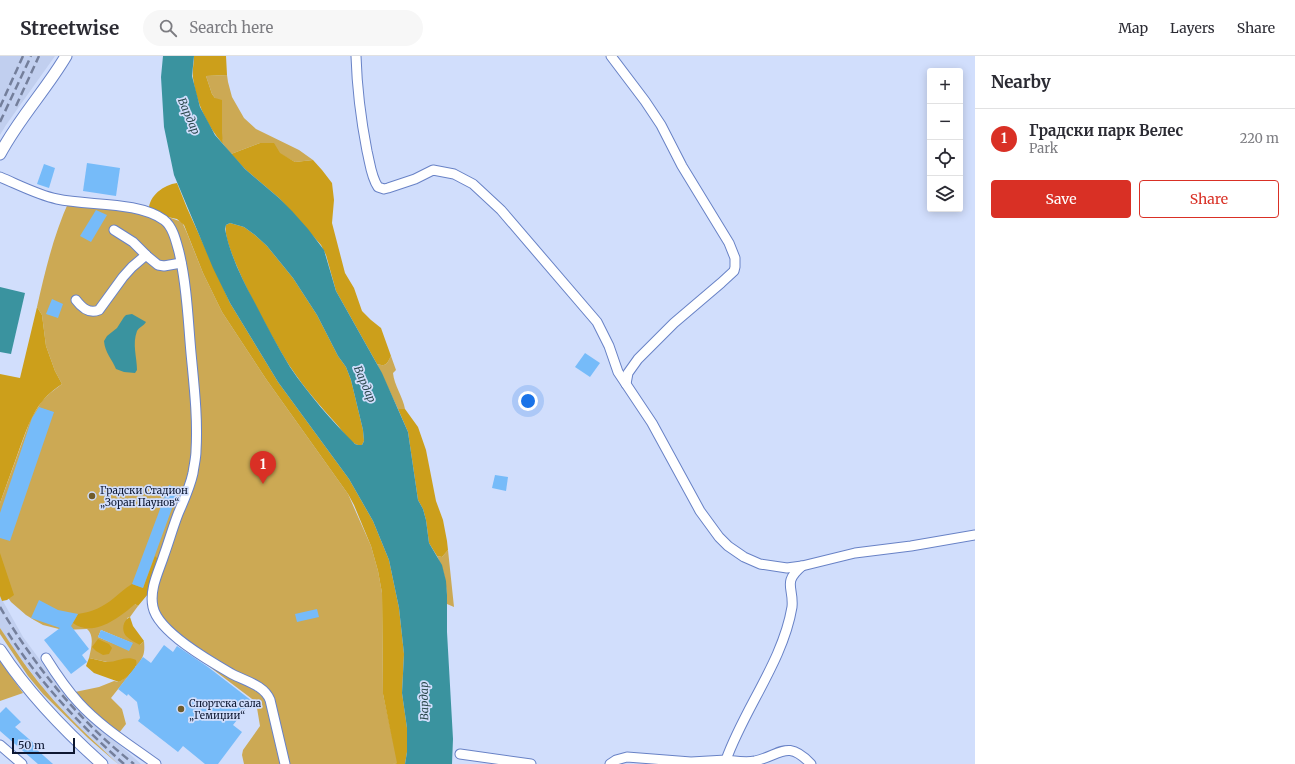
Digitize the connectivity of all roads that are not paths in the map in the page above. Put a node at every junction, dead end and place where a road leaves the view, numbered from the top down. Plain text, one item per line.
1 (66, 56) edge
2 (356, 56) edge
3 (611, 56) edge
4 (0, 154) edge
5 (0, 177) edge
6 (114, 230) dead end
7 (146, 255) junction
8 (181, 263) junction
9 (76, 300) dead end
10 (626, 384) junction
11 (975, 535) edge
12 (802, 566) junction
13 (0, 650) edge
14 (46, 658) dead end
15 (0, 745) edge
16 (460, 754) dead end
17 (726, 760) junction
18 (22, 764) edge
19 (102, 764) edge
20 (156, 764) edge
21 (285, 764) edge
22 (531, 764) edge
23 (610, 764) edge
24 (811, 764) edge

1 - 4 main road
2 - 10 street
3 - 10 street
5 - 8 street
6 - 7 street
7 - 8 street
7 - 9 street
8 - 21 street
10 - 12 street
11 - 12 street
12 - 17 street
13 - 19 main road
14 - 20 street
15 - 18 street
16 - 22 street
17 - 23 street
17 - 24 street

